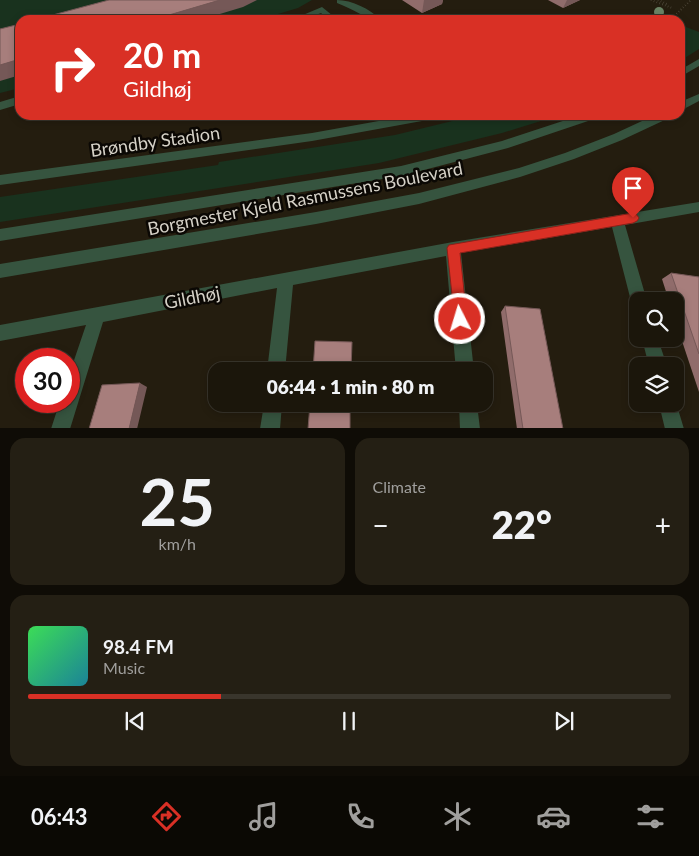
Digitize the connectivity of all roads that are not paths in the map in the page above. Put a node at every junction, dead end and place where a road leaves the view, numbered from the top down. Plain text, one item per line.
1 (340, 0) edge
2 (322, 10) junction
3 (308, 15) edge
4 (328, 15) edge
5 (370, 15) edge
6 (698, 65) edge
7 (685, 72) edge
8 (699, 97) edge
9 (15, 102) edge
10 (685, 104) edge
11 (0, 106) edge
12 (405, 120) edge
13 (579, 120) edge
14 (654, 120) edge
15 (0, 180) edge
16 (699, 206) edge
17 (617, 221) junction
18 (0, 235) edge
19 (453, 248) junction
20 (0, 271) edge
21 (286, 280) junction
22 (637, 292) edge
23 (97, 315) junction
24 (0, 333) edge
25 (277, 362) edge
26 (464, 362) edge
27 (272, 412) edge
28 (469, 412) edge
29 (670, 412) edge
30 (60, 428) edge
31 (270, 428) edge
32 (470, 428) edge
33 (675, 428) edge

1 - 2 street
1 - 5 street
2 - 3 street
2 - 4 street
6 - 7 street
8 - 10 street
9 - 11 street
12 - 15 street, Brøndby Stadion
13 - 18 street, Borgmester Kjeld Rasmussens Boulevard
14 - 20 street, Borgmester Kjeld Rasmussens Boulevard
16 - 17 street, Gildhøj
17 - 19 street, Gildhøj
17 - 22 street
19 - 21 street, Gildhøj
19 - 26 street
21 - 23 street, Gildhøj
21 - 25 street
23 - 24 street, Gildhøj
23 - 30 street
27 - 31 street
28 - 32 street
29 - 33 street

